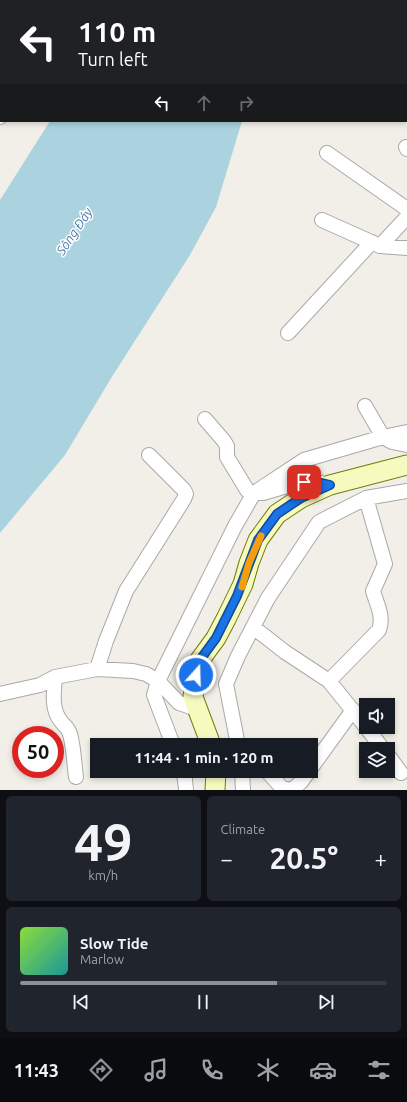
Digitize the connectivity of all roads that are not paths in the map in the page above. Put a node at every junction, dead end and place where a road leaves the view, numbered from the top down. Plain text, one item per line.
1 (327, 154) dead end
2 (407, 209) edge
3 (407, 217) edge
4 (322, 220) dead end
5 (376, 244) junction
6 (407, 248) edge
7 (288, 332) dead end
8 (365, 406) dead end
9 (205, 419) dead end
10 (407, 432) edge
11 (383, 437) junction
12 (407, 445) edge
13 (149, 455) dead end
14 (407, 465) edge
15 (330, 485) junction
16 (407, 490) edge
17 (254, 493) junction
18 (366, 498) junction
19 (253, 627) junction
20 (97, 669) junction
21 (55, 677) junction
22 (158, 681) junction
23 (329, 681) junction
24 (0, 694) edge
25 (198, 709) junction
26 (353, 710) junction
27 (359, 718) edge
28 (371, 734) edge
29 (171, 738) edge
30 (208, 738) edge
31 (237, 738) edge
32 (378, 742) edge
33 (318, 758) edge
34 (395, 763) edge
35 (405, 775) edge
36 (76, 777) dead end
37 (185, 778) edge
38 (216, 778) edge
39 (243, 778) edge
40 (273, 778) edge
41 (304, 778) edge
42 (186, 790) edge
43 (215, 790) edge
44 (244, 790) edge
45 (292, 790) edge

1 - 2 street
3 - 5 street
4 - 5 street
5 - 6 street
5 - 7 street
8 - 11 street
9 - 17 street
10 - 11 street
11 - 12 street
11 - 17 street
13 - 20 street
14 - 15 main road
15 - 17 street
15 - 25 main road
16 - 18 street
17 - 22 street
18 - 19 street
18 - 23 street
19 - 23 street
19 - 31 street
20 - 21 street
20 - 22 street
21 - 24 street
21 - 36 street
22 - 25 street
22 - 29 street
23 - 26 street
25 - 30 main road
26 - 27 street
26 - 33 street
28 - 32 street
34 - 35 street
37 - 42 street
38 - 43 main road
39 - 44 street
40 - 45 street
41 - 45 street

